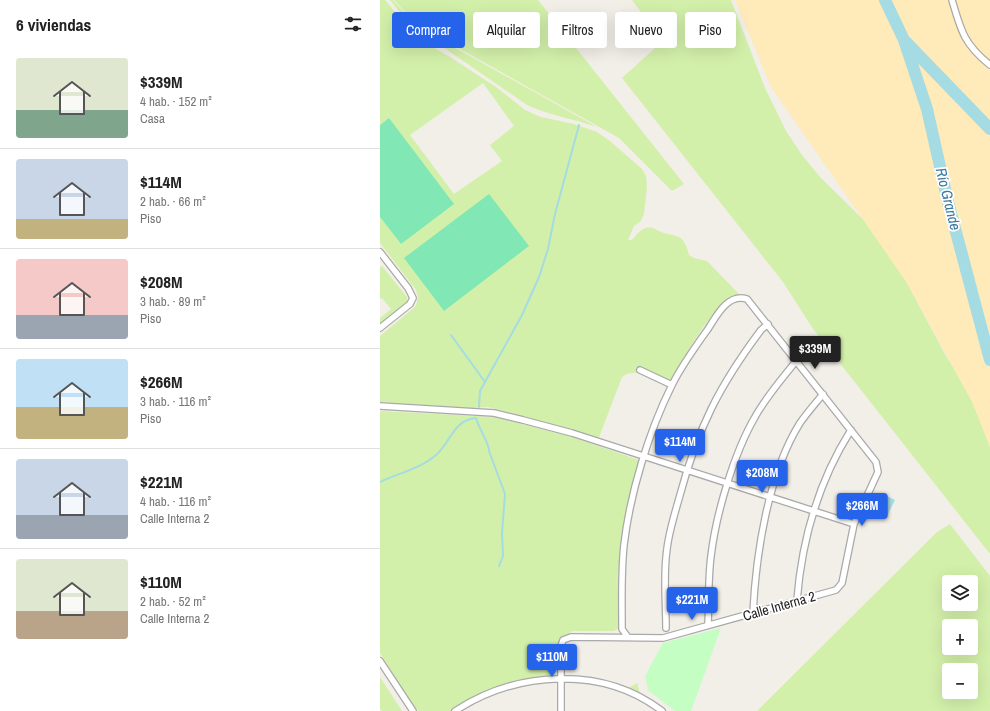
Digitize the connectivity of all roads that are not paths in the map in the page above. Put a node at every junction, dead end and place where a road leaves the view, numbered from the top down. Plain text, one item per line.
1 (952, 0) edge
2 (990, 65) edge
3 (381, 256) edge
4 (768, 324) junction
5 (380, 328) edge
6 (796, 361) junction
7 (640, 370) dead end
8 (672, 385) junction
9 (823, 394) junction
10 (380, 406) edge
11 (851, 430) junction
12 (645, 456) junction
13 (686, 470) junction
14 (728, 483) junction
15 (771, 497) junction
16 (813, 510) junction
17 (854, 524) junction
18 (797, 600) junction
19 (753, 613) junction
20 (708, 626) junction
21 (666, 628) dead end
22 (627, 636) junction
23 (380, 661) edge
24 (560, 678) junction
25 (412, 711) edge
26 (455, 711) edge
27 (561, 711) edge
28 (662, 711) edge

1 - 2 street
3 - 5 street
4 - 6 street
4 - 8 street
4 - 13 street
6 - 9 street
6 - 14 street
7 - 8 street
8 - 12 street
9 - 11 street
9 - 15 street
10 - 12 street
11 - 16 street
11 - 17 street
12 - 13 street
12 - 22 street
13 - 14 street
13 - 21 street
14 - 15 street
14 - 20 street
15 - 16 street
15 - 19 street
16 - 17 street
16 - 18 street
17 - 18 street, Calle Interna 2
18 - 19 street, Calle Interna 2
19 - 20 street, Calle Interna 2
20 - 22 street, Calle Interna 2
22 - 24 street, Calle Interna 2
23 - 25 street
24 - 26 street
24 - 27 street
24 - 28 street

